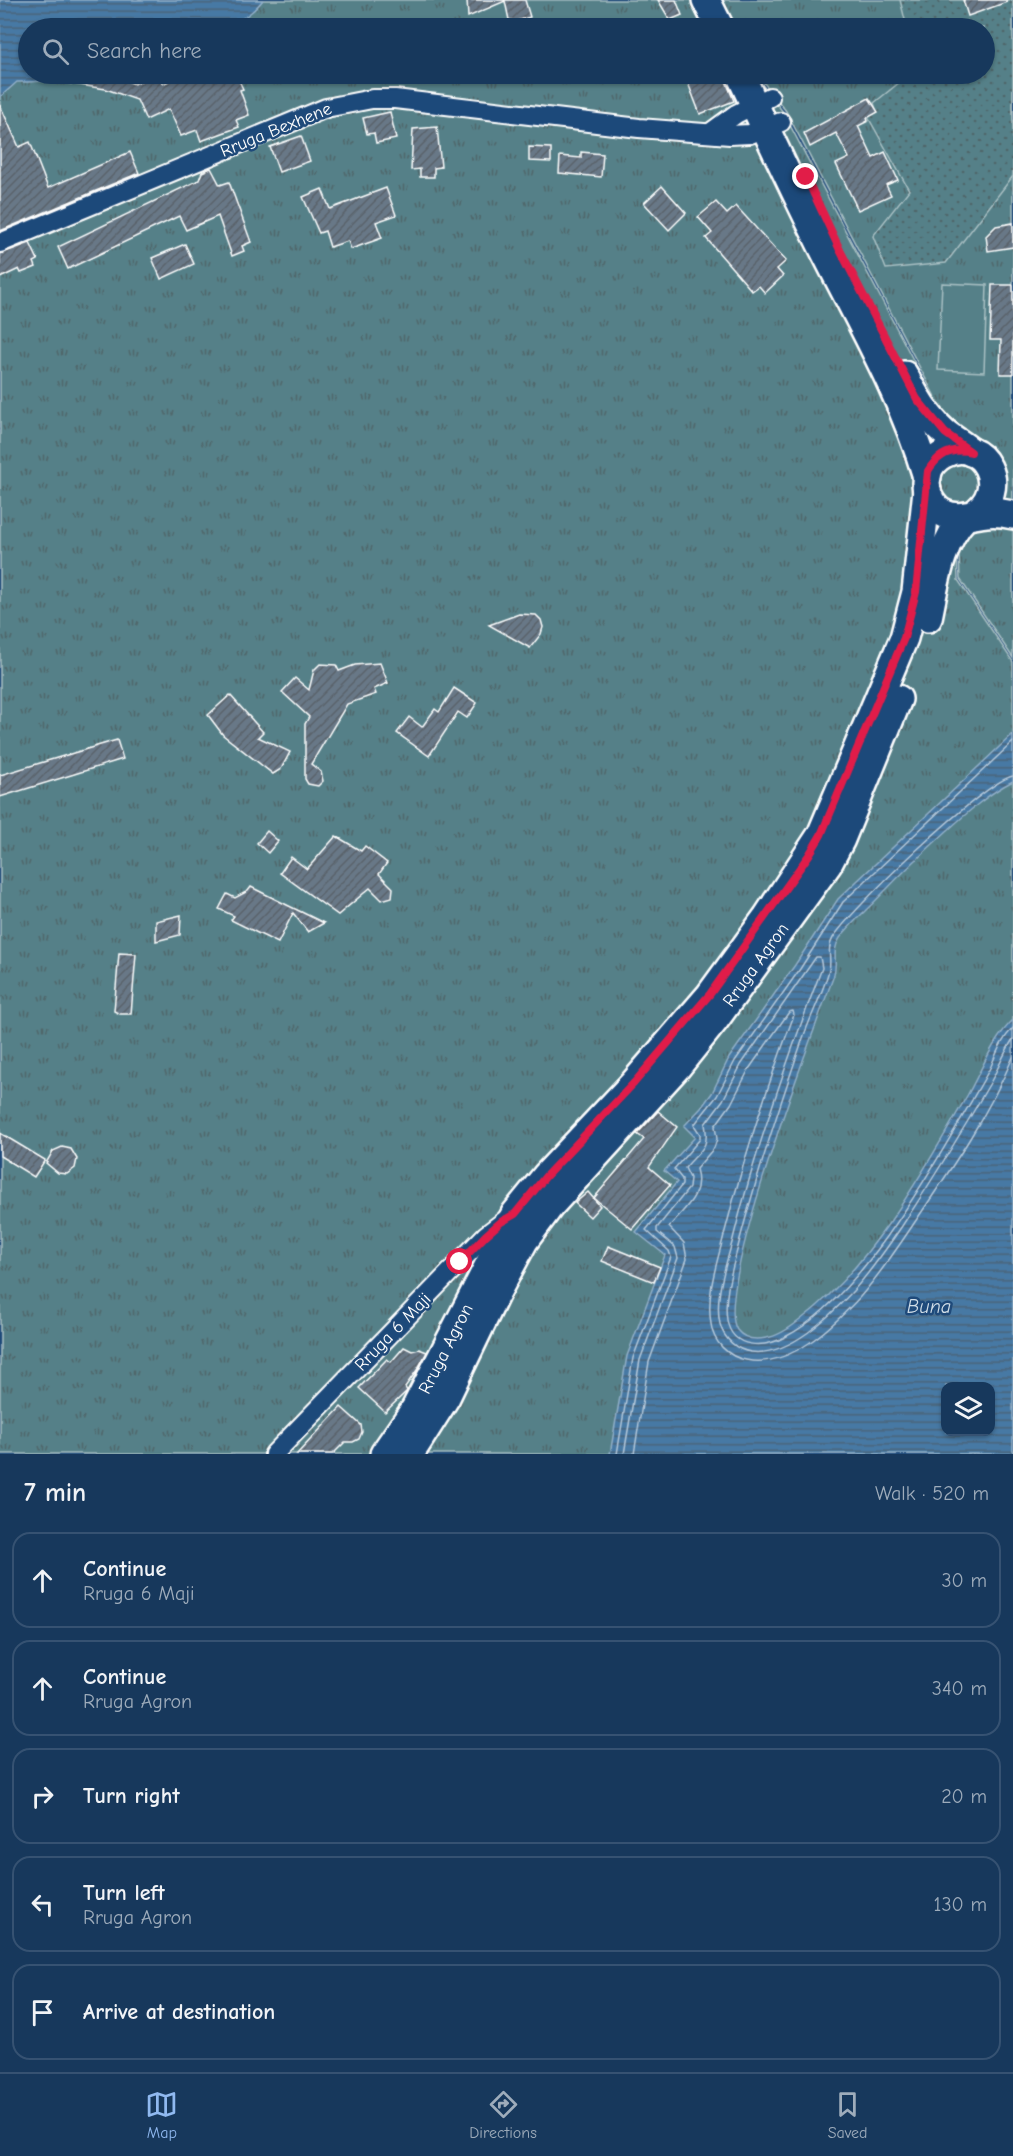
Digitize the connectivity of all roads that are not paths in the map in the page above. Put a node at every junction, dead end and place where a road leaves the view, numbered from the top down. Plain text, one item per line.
1 (706, 0) edge
2 (727, 0) edge
3 (715, 18) edge
4 (735, 18) edge
5 (761, 92) edge
6 (773, 126) junction
7 (710, 134) junction
8 (0, 243) edge
9 (971, 452) junction
10 (993, 476) junction
11 (927, 483) junction
12 (1013, 494) edge
13 (1013, 515) edge
14 (969, 516) junction
15 (515, 1214) junction
16 (274, 1454) edge
17 (384, 1454) edge
18 (410, 1454) edge

1 - 3 main road
2 - 4 main road
5 - 6 main road, Rruga Agron
5 - 7 street
6 - 7 street, Rruga Bexhene
6 - 9 main road, Rruga Agron
6 - 11 main road, Rruga Agron
7 - 8 street, Rruga Bexhene
9 - 10 main road
9 - 11 main road
10 - 12 main road
10 - 14 main road
11 - 14 main road
11 - 15 main road, Rruga Agron
13 - 14 main road
14 - 18 main road, Rruga Agron
15 - 16 street, Rruga 6 Maji
15 - 17 main road, Rruga Agron

